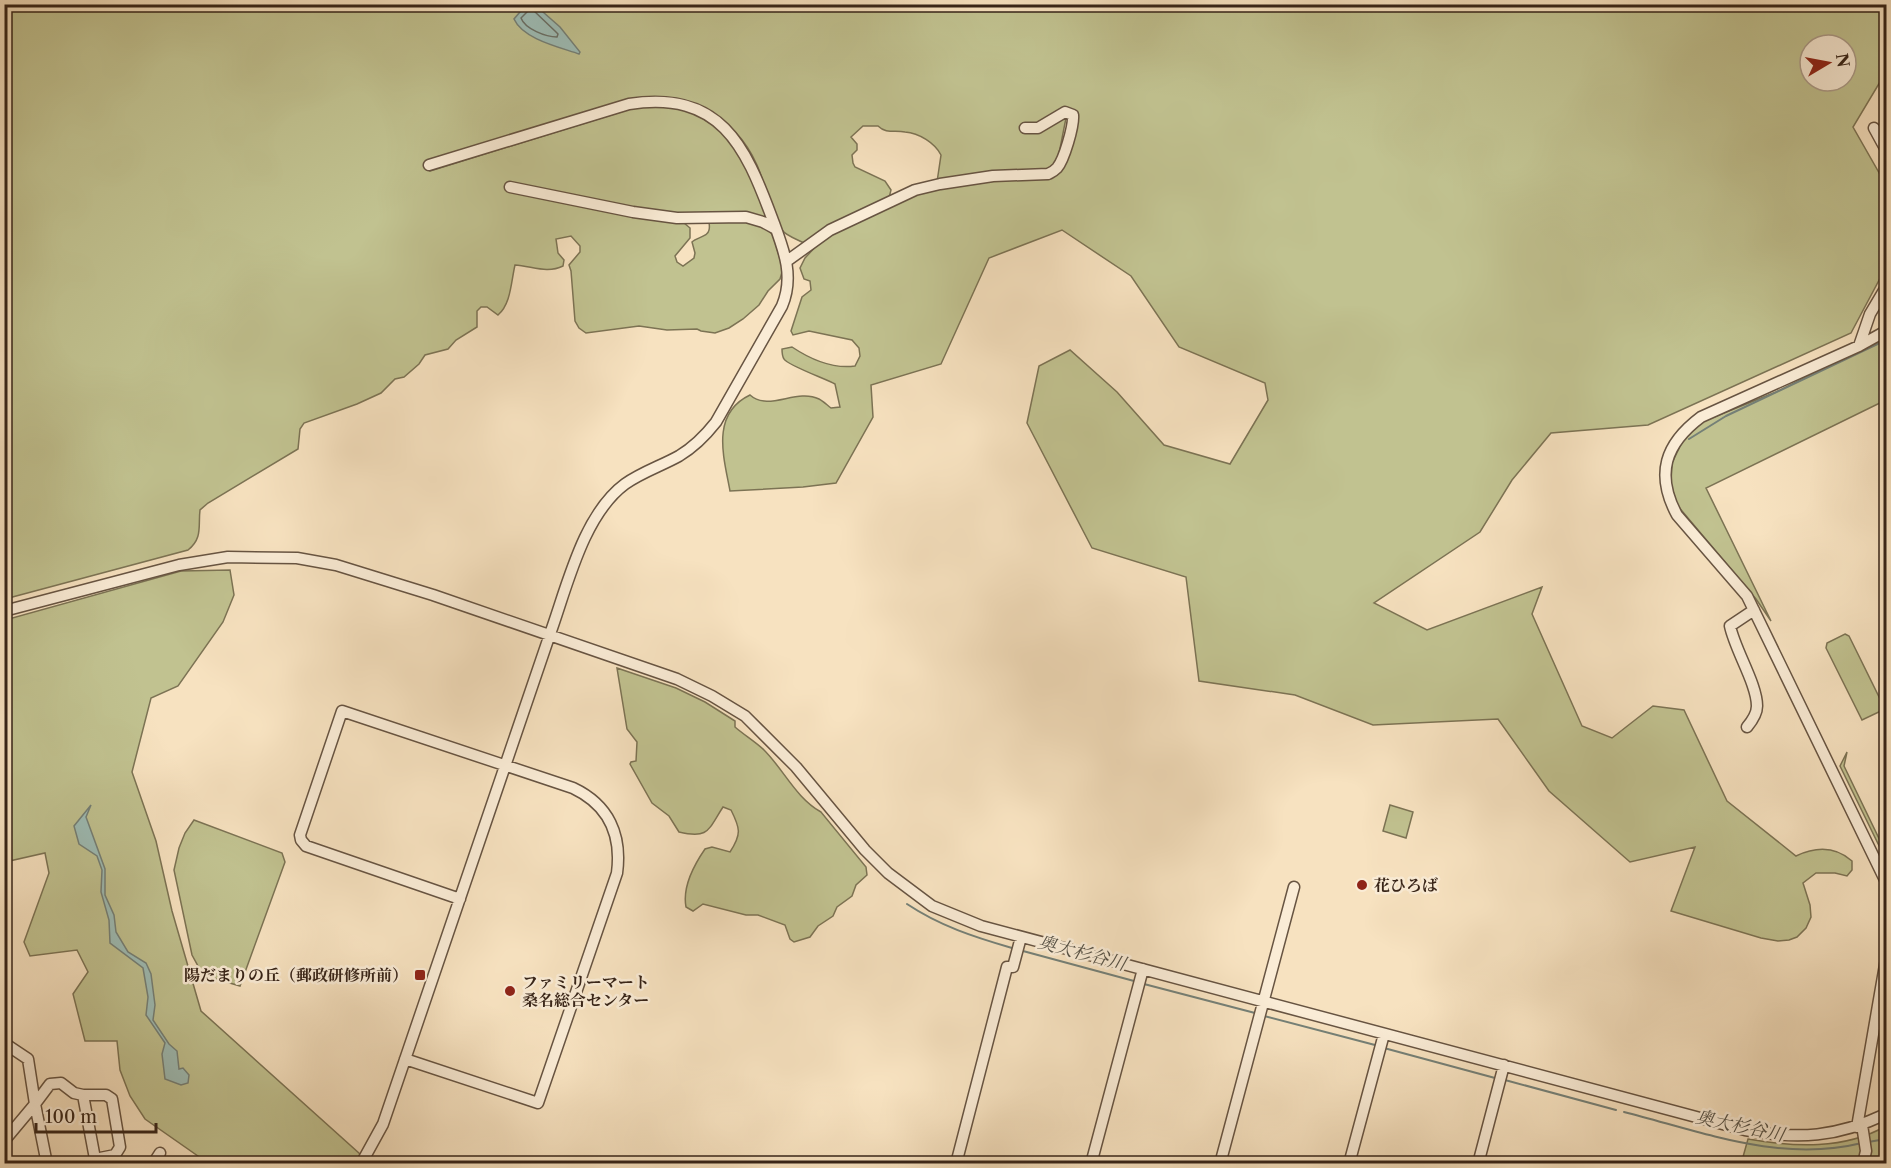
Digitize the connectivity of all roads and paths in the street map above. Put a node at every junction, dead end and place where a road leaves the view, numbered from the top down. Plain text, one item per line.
1 (1025, 128) dead end
2 (1874, 128) dead end
3 (1887, 150) edge
4 (429, 165) dead end
5 (510, 187) dead end
6 (776, 229) junction
7 (787, 261) junction
8 (1887, 287) edge
9 (1887, 332) edge
10 (1859, 346) junction
11 (1754, 610) junction
12 (4, 611) edge
13 (550, 634) junction
14 (1747, 727) dead end
15 (505, 765) junction
16 (1887, 882) edge
17 (1294, 887) dead end
18 (460, 899) junction
19 (1021, 937) junction
20 (1887, 959) edge
21 (1143, 969) junction
22 (1264, 1001) junction
23 (1384, 1034) junction
24 (4, 1043) edge
25 (405, 1059) junction
26 (1504, 1065) junction
27 (83, 1095) junction
28 (35, 1104) junction
29 (1887, 1114) edge
30 (1861, 1129) junction
31 (4, 1141) edge
32 (160, 1153) dead end
33 (95, 1162) edge
34 (47, 1164) edge
35 (153, 1164) edge
36 (361, 1164) edge
37 (956, 1164) edge
38 (1091, 1164) edge
39 (1220, 1164) edge
40 (1349, 1164) edge
41 (1478, 1164) edge
42 (1863, 1164) edge

1 - 7 street
2 - 3 street
4 - 6 street
5 - 6 street
6 - 7 street
7 - 13 street
8 - 10 street
9 - 10 street
10 - 11 street
11 - 14 street
11 - 16 street
12 - 13 street
13 - 15 street
13 - 19 street
15 - 18 street
15 - 18 street
15 - 25 street
17 - 22 street
18 - 25 street
19 - 21 street
19 - 37 street
20 - 30 street
21 - 22 street
21 - 38 street
22 - 23 street
22 - 39 street
23 - 26 street
23 - 40 street
24 - 28 street
25 - 36 street
26 - 30 street
26 - 41 street
27 - 28 street
27 - 33 street
27 - 33 street
28 - 31 street
28 - 34 street
29 - 30 street
30 - 42 street
32 - 35 street

